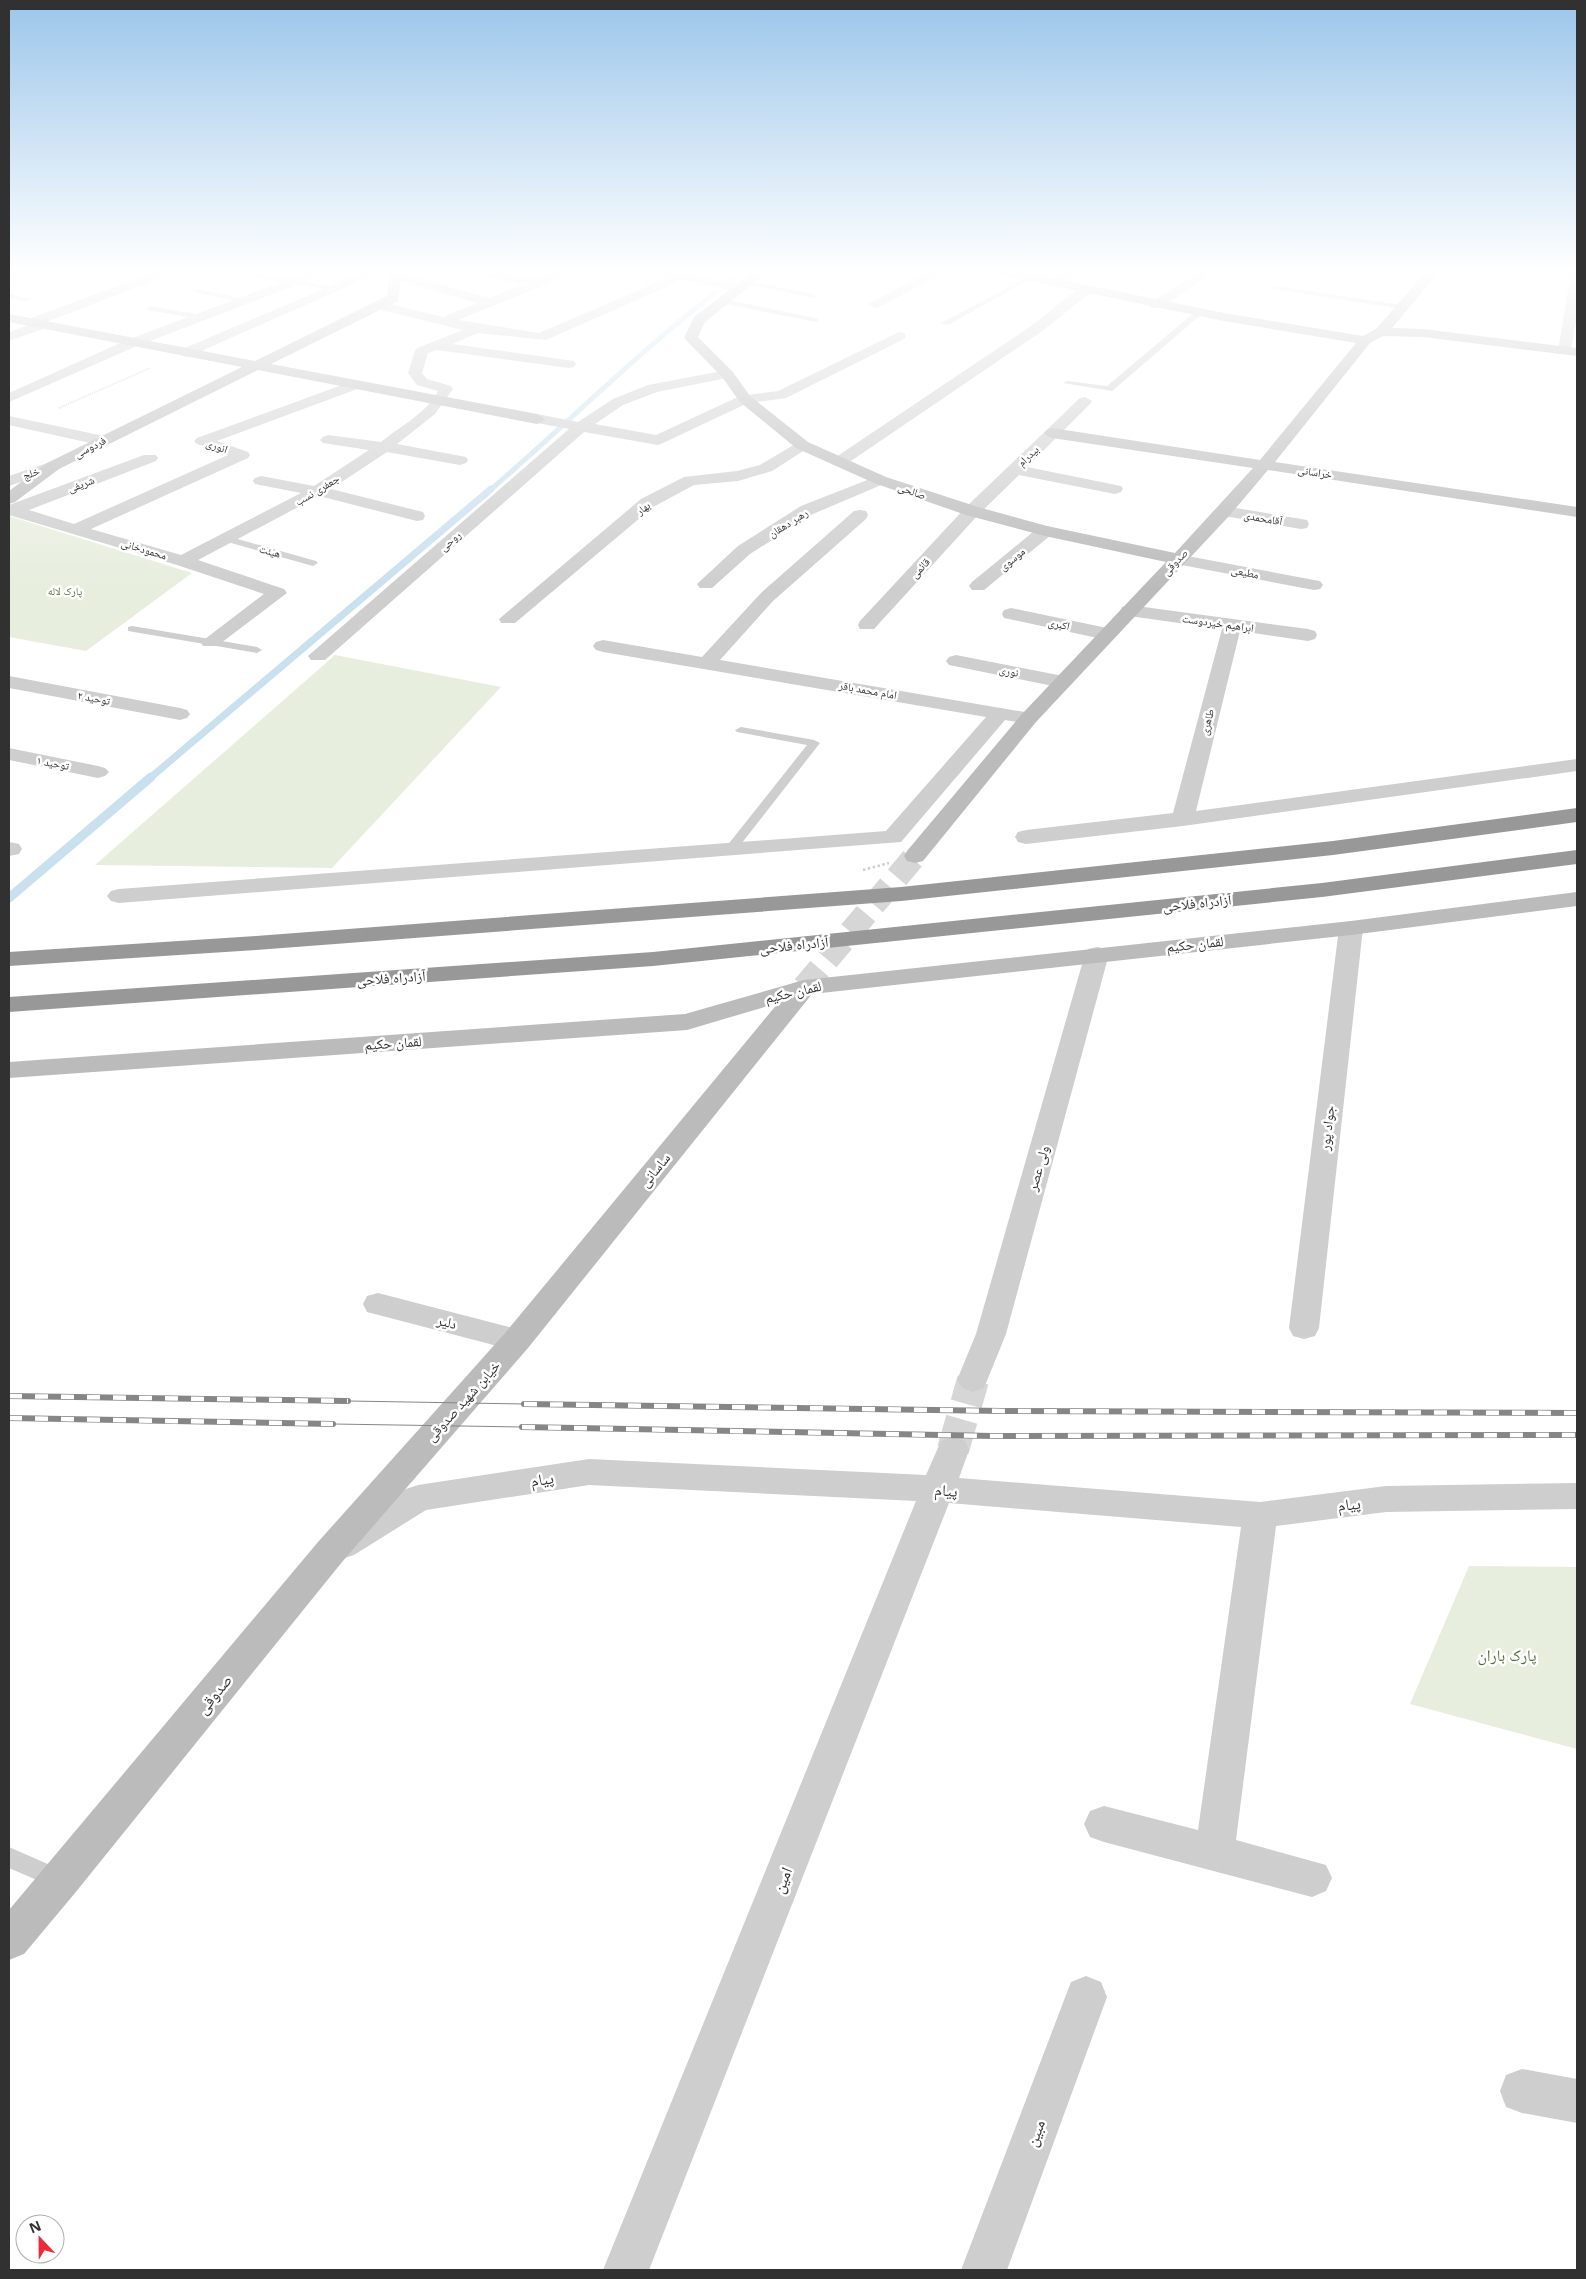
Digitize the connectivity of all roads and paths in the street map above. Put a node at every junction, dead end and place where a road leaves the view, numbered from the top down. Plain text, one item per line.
1 (60, 375) edge
2 (130, 375) edge
3 (239, 375) edge
4 (306, 375) edge
5 (417, 375) edge
6 (720, 375) edge
7 (728, 375) edge
8 (821, 375) edge
9 (968, 375) edge
10 (1125, 375) edge
11 (1336, 375) edge
12 (1067, 383) dead end
13 (355, 385) junction
14 (9, 398) edge
15 (746, 399) junction
16 (1085, 401) dead end
17 (441, 402) junction
18 (16, 422) edge
19 (582, 426) junction
20 (1052, 433) junction
21 (328, 440) dead end
22 (104, 441) junction
23 (802, 445) junction
24 (385, 447) junction
25 (150, 458) dead end
26 (460, 460) dead end
27 (839, 462) junction
28 (1265, 464) junction
29 (53, 466) junction
30 (1015, 469) junction
31 (880, 480) junction
32 (9, 481) edge
33 (261, 481) dead end
34 (1116, 489) dead end
35 (317, 491) junction
36 (10, 506) edge
37 (972, 511) junction
38 (1224, 511) junction
39 (1577, 512) edge
40 (860, 515) dead end
41 (417, 516) dead end
42 (1301, 524) dead end
43 (77, 529) junction
44 (1045, 531) junction
45 (227, 539) junction
46 (1176, 559) junction
47 (183, 561) junction
48 (313, 563) dead end
49 (706, 584) dead end
50 (1314, 585) dead end
51 (978, 586) dead end
52 (1129, 611) junction
53 (1011, 614) dead end
54 (508, 619) dead end
55 (867, 625) dead end
56 (1232, 625) junction
57 (132, 629) dead end
58 (1107, 634) junction
59 (1308, 635) dead end
60 (210, 642) junction
61 (603, 646) dead end
62 (257, 650) dead end
63 (318, 656) dead end
64 (956, 661) dead end
65 (708, 662) junction
66 (9, 682) edge
67 (1063, 682) junction
68 (1000, 713) junction
69 (180, 714) dead end
70 (1029, 718) junction
71 (741, 730) dead end
72 (9, 754) edge
73 (1577, 765) edge
74 (98, 772) dead end
75 (1577, 815) edge
76 (1183, 819) junction
77 (1026, 837) dead end
78 (730, 850) junction
79 (915, 856) tunnel mouth
80 (1577, 857) edge
81 (119, 896) dead end
82 (1577, 900) edge
83 (1351, 928) junction
84 (1097, 954) junction
85 (9, 959) edge
86 (804, 987) junction
87 (9, 1005) edge
88 (9, 1070) edge
89 (378, 1304) dead end
90 (1304, 1328) dead end
91 (511, 1346) junction
92 (973, 1380) tunnel mouth
93 (420, 1449) joint
94 (953, 1450) tunnel mouth
95 (937, 1489) junction
96 (1577, 1496) edge
97 (1260, 1514) junction
98 (330, 1552) junction
99 (1104, 1824) dead end
100 (1215, 1852) junction
101 (9, 1857) edge
102 (1312, 1878) dead end
103 (61, 1880) junction
104 (9, 1940) edge
105 (1086, 1997) dead end
106 (1522, 2091) dead end
107 (1577, 2101) edge
108 (626, 2270) edge
109 (984, 2270) edge

1 - 14 street
2 - 18 path
3 - 22 street, فردوسی
4 - 13 street
5 - 17 street
6 - 19 street, روحی
7 - 15 street, صالحی
8 - 15 street
9 - 27 street
10 - 12 lane
11 - 28 street, صدوقی
13 - 17 street
13 - 43 street, انوری
15 - 19 street
15 - 23 street, صالحی
16 - 20 street, بیدرام
17 - 19 street
17 - 24 street, جعفری نسب
18 - 22 street
19 - 63 street, روحی
20 - 28 street, خراسانی
20 - 30 street, بیدرام
21 - 24 street
22 - 29 street, فردوسی
23 - 27 street, صالحی
23 - 54 street, بهار
24 - 26 street
24 - 35 street, جعفری نسب
25 - 36 street, شریفی
27 - 31 street, صالحی
28 - 38 street, صدوقی
28 - 39 street, خراسانی
29 - 32 street, خلج
29 - 36 street, فردوسی
30 - 34 street
30 - 37 street, بیدرام
31 - 37 street, صالحی
31 - 49 street, رهبر دهقان
33 - 35 street
35 - 41 street
35 - 45 street, جعفری نسب
36 - 43 street, محمودخانی
37 - 44 street, صالحی
37 - 55 street, قائمی
38 - 42 street, آقامحمدی
38 - 46 street, صدوقی
40 - 65 street
43 - 47 street, محمودخانی
44 - 46 street, صالحی
44 - 51 street, موسوی
45 - 47 street, جعفری نسب
45 - 48 lane, هیئت
46 - 50 street, مطیعی
46 - 52 street, صدوقی
47 - 60 street, محمودخانی
52 - 56 street, ابراهیم خیردوست
52 - 58 street, صدوقی
53 - 58 street, اکبری
56 - 59 street, ابراهیم خیردوست
56 - 76 street, طاهری
57 - 60 lane
58 - 67 street, صدوقی
60 - 62 lane
61 - 65 street, امام محمد باقر
64 - 67 street, نوری
65 - 68 street, امام محمد باقر
66 - 69 street, توحید ۲
67 - 70 street, صدوقی
68 - 70 street, امام محمد باقر
68 - 78 street
70 - 79 street, صدوقی
71 - 78 lane
72 - 74 street, توحید ۱
73 - 76 street
75 - 85 highway
76 - 77 street
78 - 81 street
80 - 87 highway, آزادراه فلاحی
82 - 83 street, لقمان حکیم
83 - 84 street, لقمان حکیم
83 - 90 street, جواد پور
84 - 86 street, لقمان حکیم
84 - 92 street, ولی عصر
86 - 88 street, لقمان حکیم
86 - 91 street, ساسانی
89 - 91 street, دلیر
91 - 93 street, خیابن شهید صدوقی
93 - 98 street, صدوقی
94 - 95 street, امین
95 - 97 street, پیام
95 - 98 street, پیام
95 - 108 street, امین
96 - 97 street, پیام
97 - 100 street
98 - 103 street, صدوقی
99 - 100 street
100 - 102 street
101 - 103 lane
103 - 104 street, صدوقی
105 - 109 street, مبین
106 - 107 street

